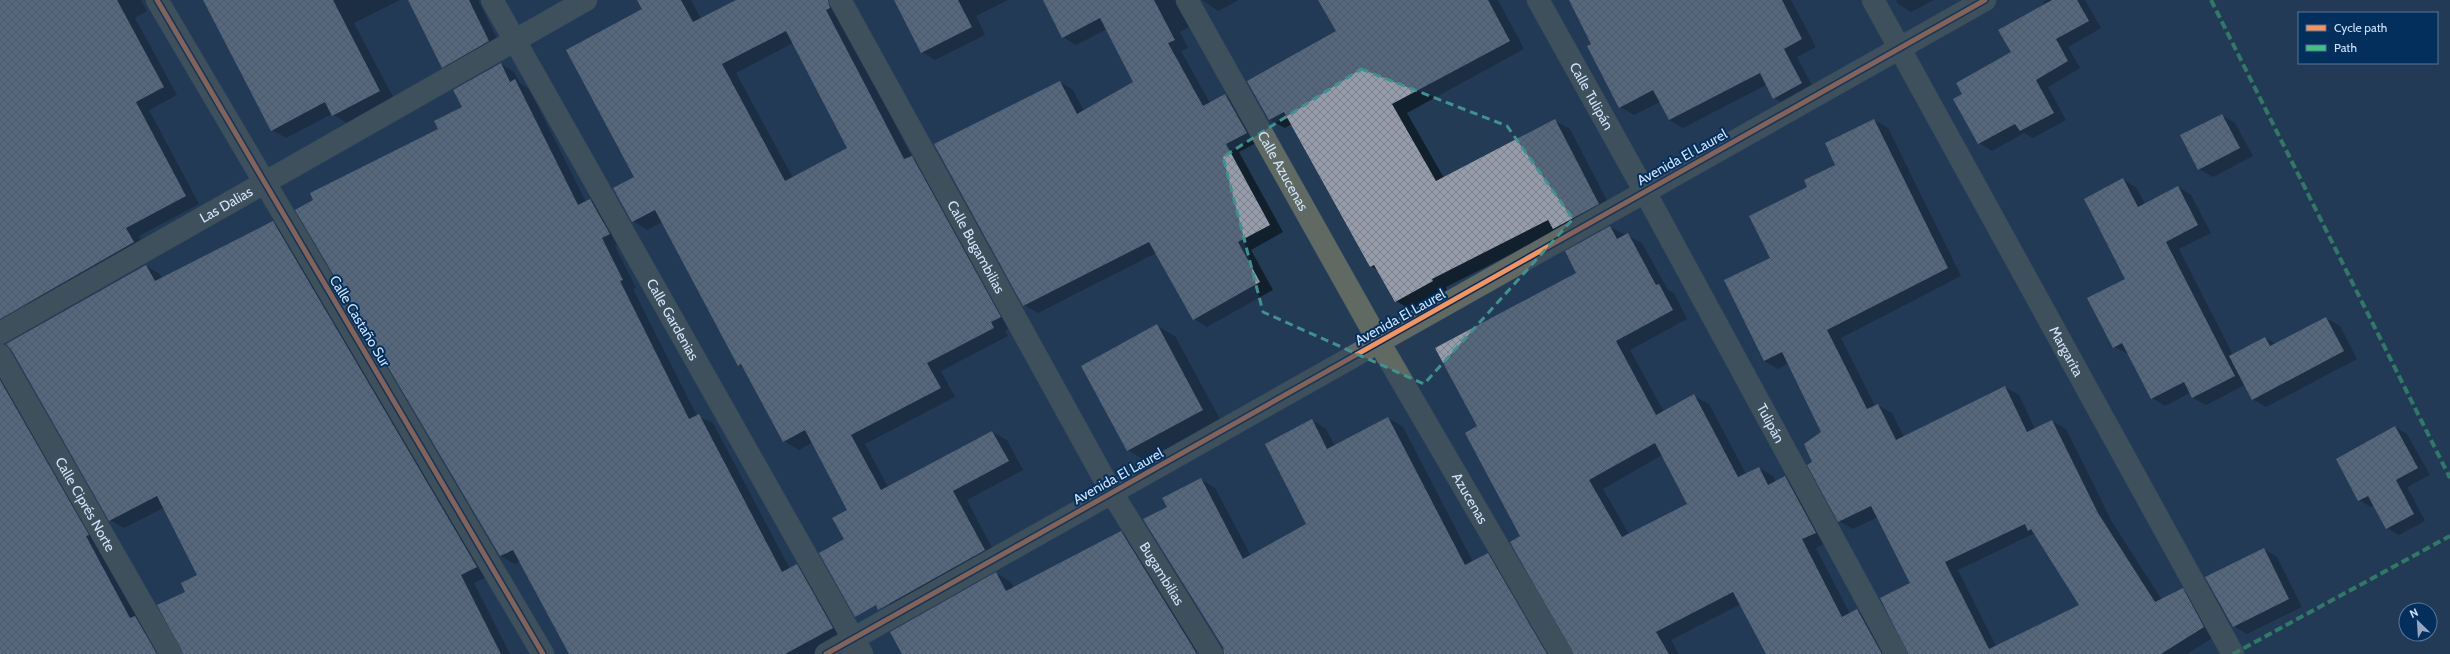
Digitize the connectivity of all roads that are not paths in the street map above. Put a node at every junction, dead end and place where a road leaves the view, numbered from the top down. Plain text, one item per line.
1 (157, 0) edge
2 (492, 0) edge
3 (586, 0) edge
4 (840, 0) edge
5 (1187, 0) edge
6 (1538, 0) edge
7 (1873, 0) edge
8 (1985, 0) edge
9 (515, 40) junction
10 (1901, 47) junction
11 (265, 183) junction
12 (1645, 192) junction
13 (0, 333) edge
14 (1379, 342) junction
15 (0, 355) edge
16 (1112, 493) junction
17 (857, 646) edge
18 (172, 654) edge
19 (543, 654) edge
20 (826, 654) edge
21 (1212, 654) edge
22 (1561, 654) edge
23 (1896, 654) edge
24 (2233, 654) edge

1 - 11 street, Calle Castaño Sur
2 - 9 street, Calle Gardenias
3 - 9 street, Las Dalias
4 - 16 street, Calle Bugambilias
5 - 14 street, Calle Azucenas
6 - 12 street, Calle Tulipán
7 - 10 street, Margarita
8 - 10 street, Avenida El Laurel
9 - 11 street, Las Dalias
9 - 17 street, Calle Gardenias
10 - 12 street, Avenida El Laurel
10 - 24 street, Margarita
11 - 13 street, Las Dalias
11 - 19 street, Calle Castaño Sur
12 - 14 street, Avenida El Laurel
12 - 23 street, Tulipán
14 - 16 street, Avenida El Laurel
14 - 22 street, Azucenas
15 - 18 street, Calle Ciprés Norte
16 - 17 street, Avenida El Laurel
16 - 21 street, Bugambilias
17 - 20 street, Avenida El Laurel

